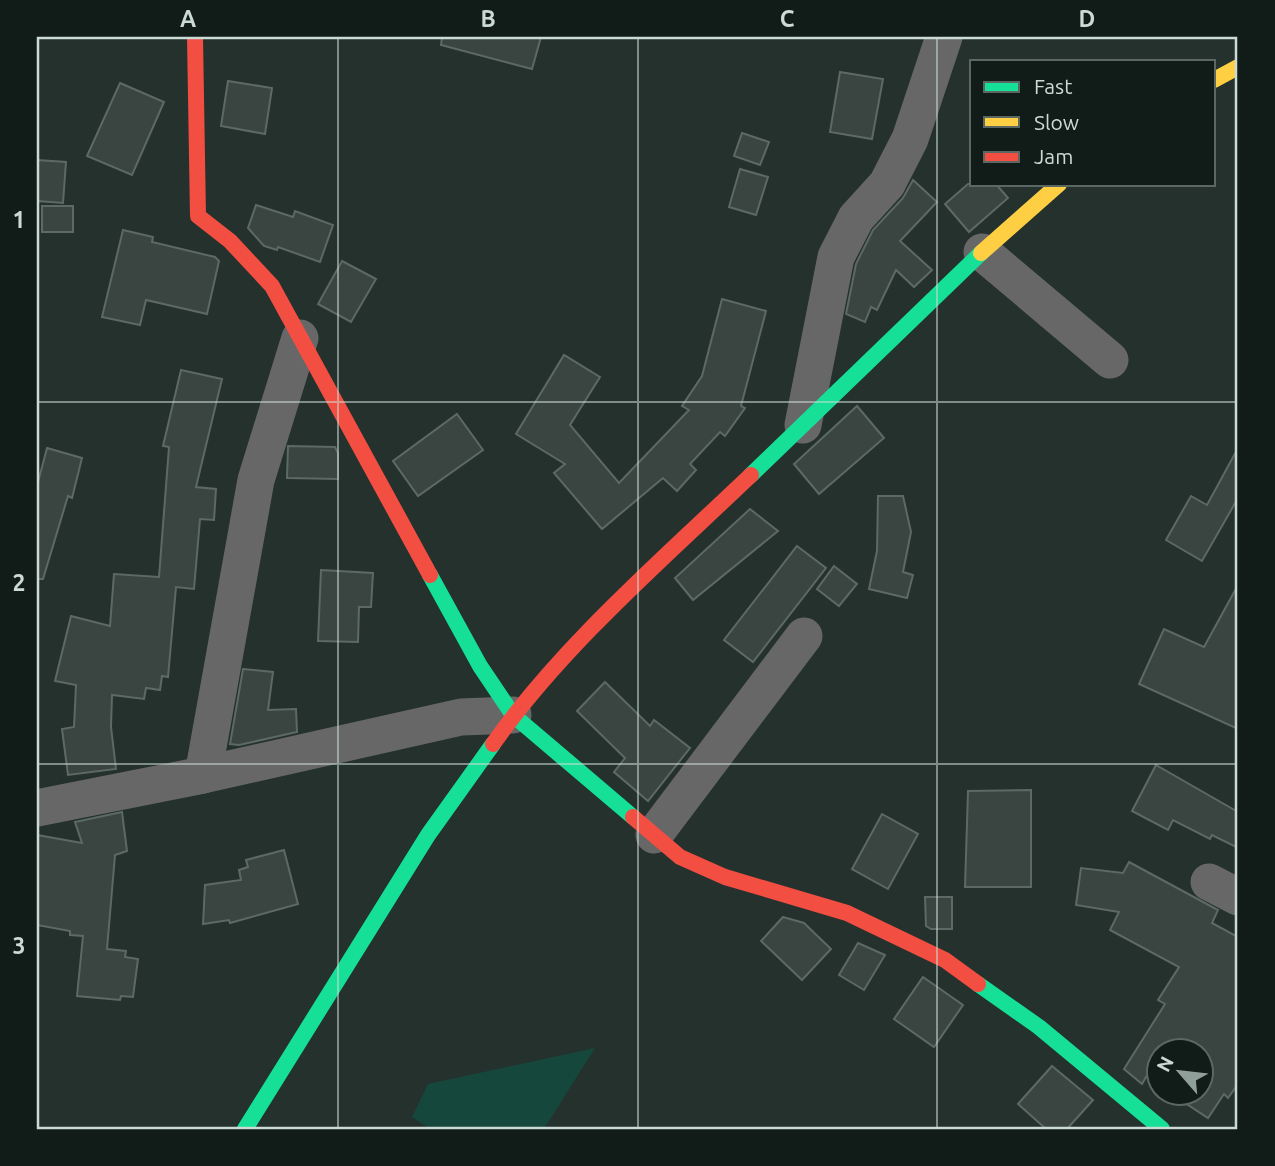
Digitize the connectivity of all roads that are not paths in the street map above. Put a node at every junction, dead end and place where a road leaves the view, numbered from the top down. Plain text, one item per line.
1 (195, 37) edge
2 (944, 37) edge
3 (1238, 67) edge
4 (1216, 79) edge
5 (1057, 186) edge
6 (982, 252) junction
7 (300, 338) junction
8 (1110, 360) dead end
9 (803, 425) junction
10 (804, 636) dead end
11 (513, 715) junction
12 (203, 775) junction
13 (37, 808) edge
14 (654, 835) junction
15 (245, 1129) edge
16 (1162, 1129) edge

1 - 7 street
2 - 9 street
3 - 4 street
5 - 6 street
6 - 8 street
6 - 9 street
7 - 11 street
7 - 12 street
9 - 11 street
10 - 14 street
11 - 12 street
11 - 14 street
11 - 15 street
12 - 13 street
14 - 16 street

